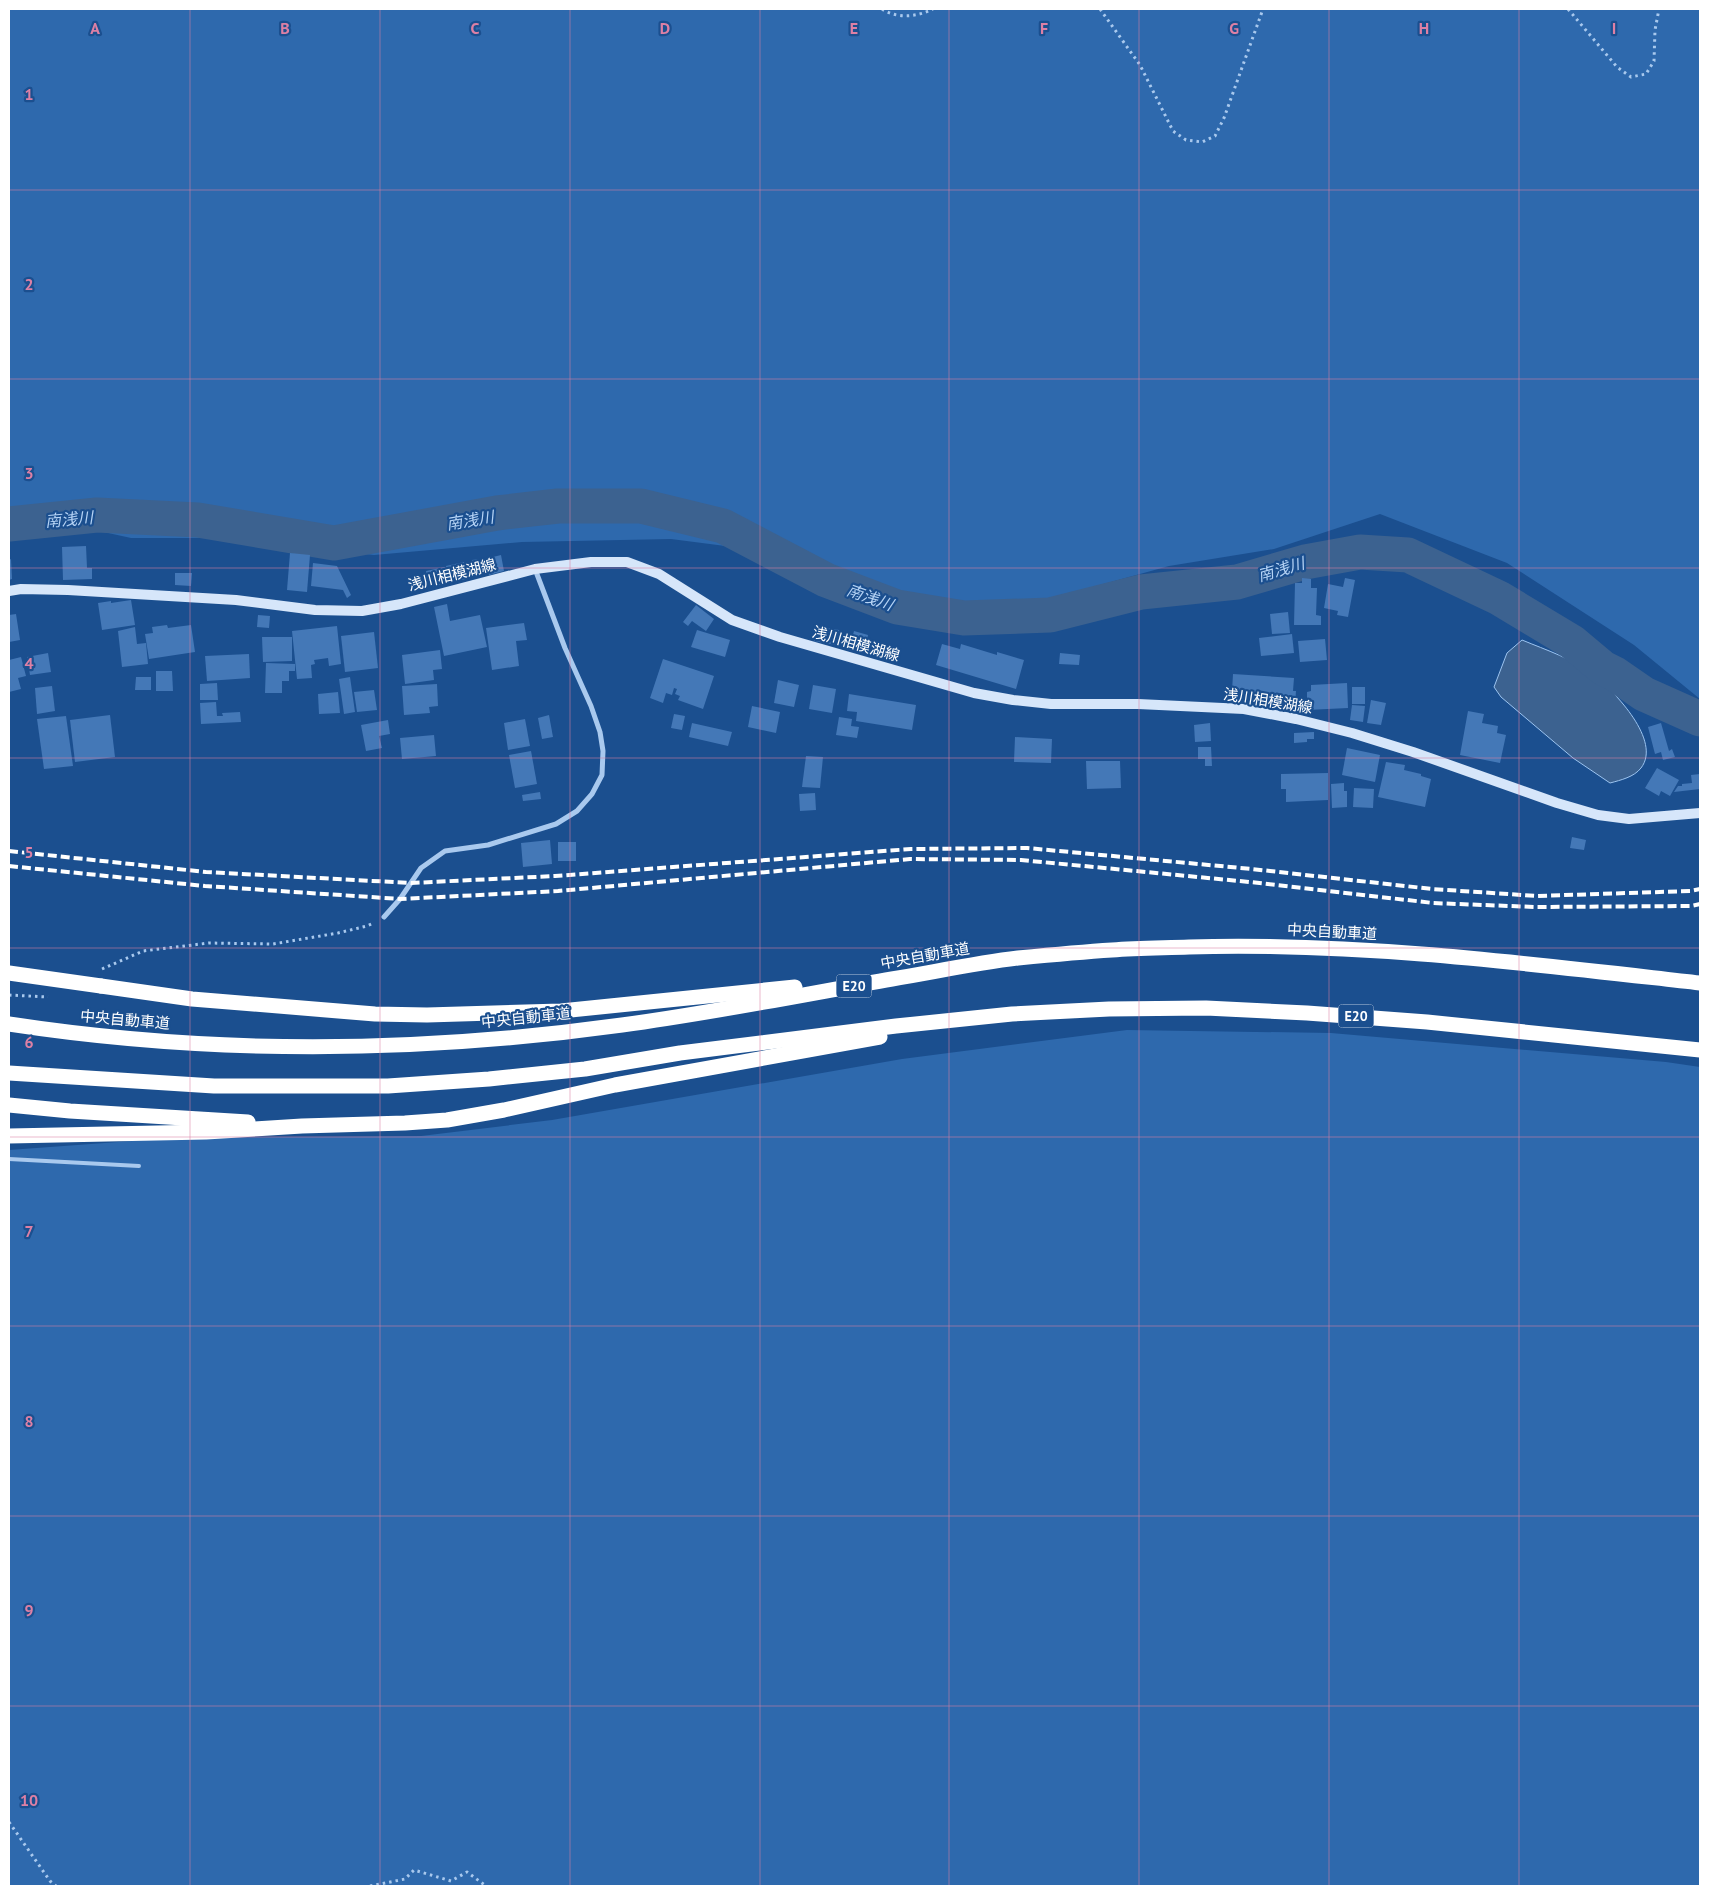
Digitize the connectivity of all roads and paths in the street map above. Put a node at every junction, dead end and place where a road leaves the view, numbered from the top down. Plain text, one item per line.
1 (882, 9) edge
2 (933, 9) edge
3 (1100, 9) edge
4 (1263, 9) edge
5 (1568, 9) edge
6 (1659, 9) edge
7 (535, 570) junction
8 (9, 590) edge
9 (1700, 813) edge
10 (384, 917) joint
11 (99, 970) dead end
12 (9, 973) edge
13 (919, 974) junction
14 (1700, 982) edge
15 (9, 995) edge
16 (54, 997) dead end
17 (1012, 1014) junction
18 (9, 1024) edge
19 (1700, 1050) edge
20 (9, 1073) edge
21 (9, 1105) edge
22 (302, 1126) junction
23 (9, 1136) edge
24 (9, 1159) edge
25 (139, 1166) dead end
26 (9, 1822) edge
27 (56, 1886) edge
28 (370, 1886) edge
29 (486, 1886) edge

1 - 2 path
3 - 4 path
5 - 6 path
7 - 8 main road, 浅川相模湖線
7 - 9 main road, 浅川相模湖線
7 - 10 street
10 - 11 path
12 - 13 highway, bridge
13 - 14 highway, 中央自動車道 / E20
13 - 18 highway, 中央自動車道 / E20
15 - 16 path
17 - 19 highway, E20
17 - 20 highway, E20
17 - 22 highway
21 - 22 highway
22 - 23 highway
24 - 25 lane
26 - 27 path
28 - 29 path

